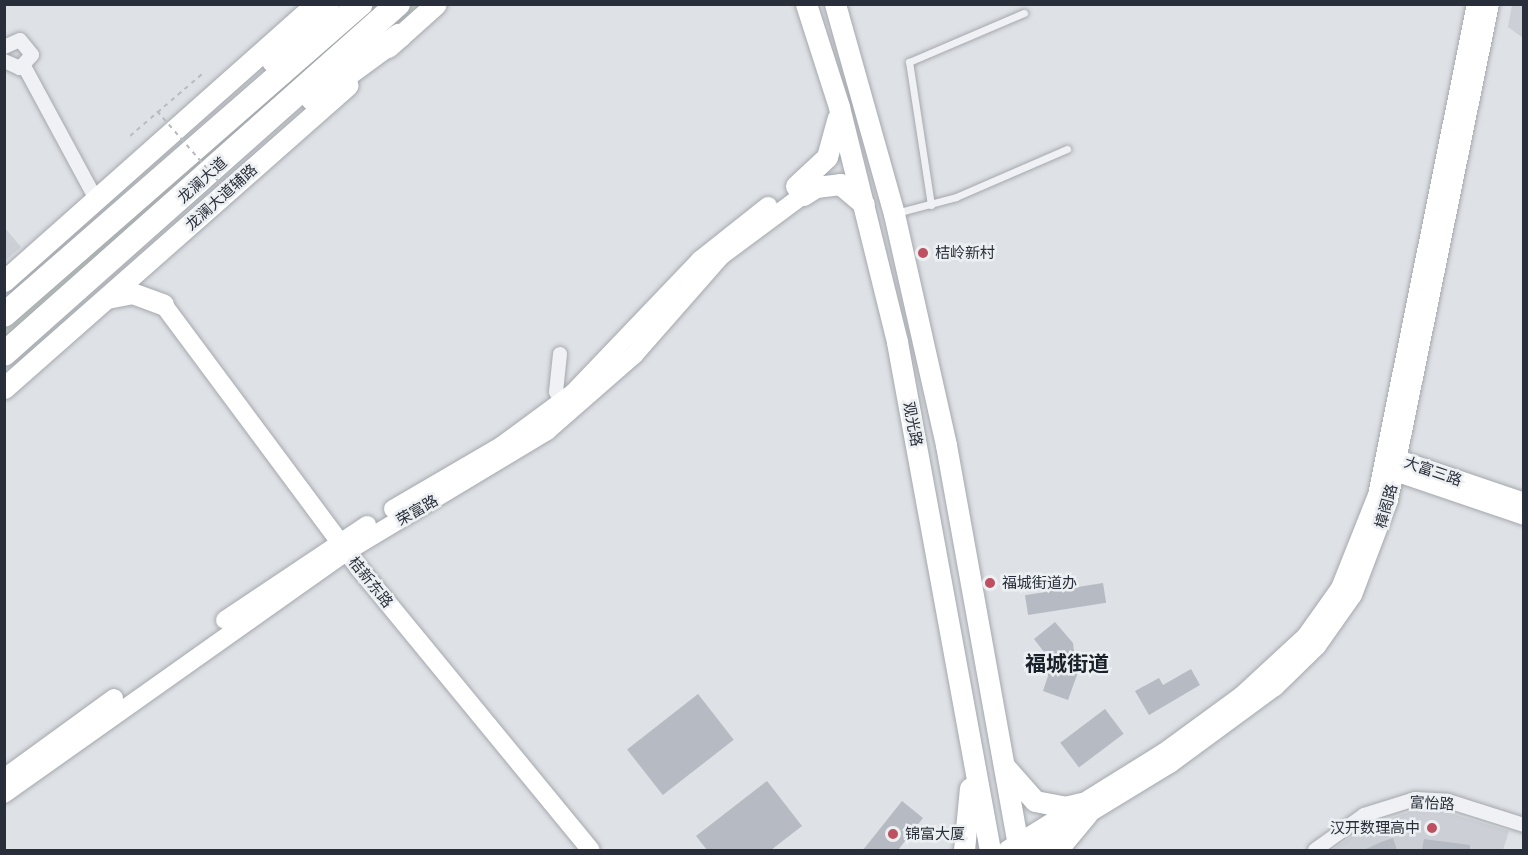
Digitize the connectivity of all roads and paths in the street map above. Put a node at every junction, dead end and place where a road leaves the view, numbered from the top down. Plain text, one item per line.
1 (317, 4) edge
2 (327, 4) edge
3 (360, 4) edge
4 (398, 4) edge
5 (436, 4) edge
6 (806, 4) edge
7 (836, 4) edge
8 (1476, 4) edge
9 (1490, 4) edge
10 (1024, 13) dead end
11 (399, 36) junction
12 (5, 43) edge
13 (4, 61) edge
14 (24, 66) junction
15 (202, 74) dead end
16 (839, 107) junction
17 (158, 111) junction
18 (130, 136) dead end
19 (1067, 149) dead end
20 (186, 154) junction
21 (207, 176) junction
22 (800, 191) junction
23 (233, 198) dead end
24 (96, 199) junction
25 (931, 205) junction
26 (865, 206) junction
27 (894, 214) junction
28 (163, 251) junction
29 (4, 281) edge
30 (107, 298) junction
31 (163, 304) junction
32 (4, 315) edge
33 (4, 354) edge
34 (560, 354) dead end
35 (4, 388) edge
36 (566, 407) junction
37 (1392, 464) junction
38 (1524, 502) edge
39 (1524, 516) edge
40 (342, 547) junction
41 (69, 738) junction
42 (971, 739) junction
43 (1000, 758) junction
44 (4, 778) edge
45 (4, 794) edge
46 (1084, 809) junction
47 (1524, 825) edge
48 (1018, 848) edge
49 (591, 850) edge
50 (964, 850) edge
51 (990, 850) edge
52 (1057, 850) edge
53 (1315, 850) edge

1 - 24 main road
2 - 20 highway
3 - 20 highway, 龙澜大道
4 - 21 highway, 龙澜大道
5 - 11 main road, 龙澜大道辅路
6 - 16 main road, 观光路
7 - 27 main road, 观光路
8 - 37 street, 樟阁路
9 - 37 street, 樟阁路
10 - 25 lane
11 - 21 highway
11 - 28 main road, 龙澜大道辅路
12 - 14 street
13 - 14 street
14 - 24 street
15 - 17 path
16 - 22 main road
16 - 26 main road, 观光路
17 - 18 path
17 - 23 path, bridge
19 - 25 lane
20 - 32 highway, 龙澜大道
21 - 33 highway, 龙澜大道
22 - 26 main road
22 - 36 street, 荣富路
24 - 29 main road
25 - 27 lane
26 - 42 main road, 观光路
27 - 43 main road, 观光路
28 - 30 main road, 龙澜大道辅路
28 - 31 main road
30 - 31 main road
30 - 35 main road, 龙澜大道辅路
31 - 40 street, 桔新东路
34 - 36 street
36 - 40 street, 荣富路
37 - 38 street, 大富三路
37 - 39 street, 大富三路
37 - 46 street, 樟阁路
40 - 41 street, 荣富路
40 - 49 street, 桔新东路
41 - 44 street, 荣富路
41 - 45 street, 荣富路
42 - 50 main road
42 - 51 main road, 观光路
43 - 46 main road
43 - 48 main road, 观光路
46 - 48 street, 樟阁路
46 - 52 main road
47 - 53 street, 富怡路

